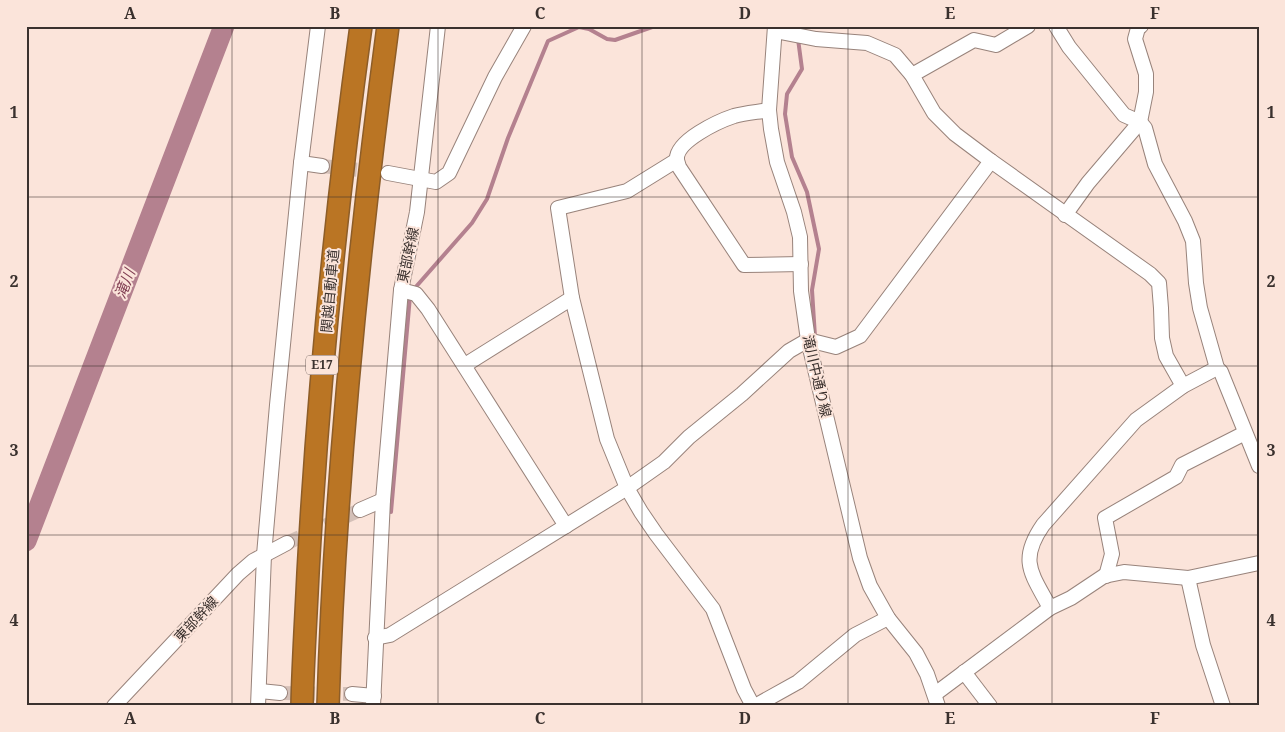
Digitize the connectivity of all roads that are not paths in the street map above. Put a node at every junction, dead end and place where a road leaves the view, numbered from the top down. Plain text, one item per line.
1 (318, 26) edge
2 (361, 26) edge
3 (388, 26) edge
4 (438, 26) edge
5 (524, 26) edge
6 (1028, 26) edge
7 (1056, 26) edge
8 (1140, 27) edge
9 (775, 28) edge
10 (912, 75) junction
11 (769, 110) junction
12 (1140, 122) junction
13 (677, 160) junction
14 (991, 161) junction
15 (301, 163) junction
16 (322, 166) tunnel mouth
17 (388, 172) tunnel mouth
18 (422, 180) junction
19 (1065, 215) junction
20 (801, 264) junction
21 (408, 292) junction
22 (572, 298) junction
23 (808, 340) junction
24 (465, 365) junction
25 (1217, 368) junction
26 (1183, 386) junction
27 (1245, 433) junction
28 (1259, 466) edge
29 (627, 488) junction
30 (384, 500) junction
31 (360, 510) tunnel mouth
32 (566, 526) junction
33 (287, 543) tunnel mouth
34 (264, 555) junction
35 (1259, 563) edge
36 (1106, 576) junction
37 (1188, 578) junction
38 (1050, 608) junction
39 (888, 618) junction
40 (376, 638) junction
41 (964, 672) junction
42 (260, 691) junction
43 (280, 693) tunnel mouth
44 (352, 694) tunnel mouth
45 (937, 700) edge
46 (373, 701) edge
47 (114, 706) edge
48 (258, 706) edge
49 (302, 706) edge
50 (328, 706) edge
51 (754, 706) edge
52 (990, 706) edge
53 (1223, 706) edge

1 - 15 street
2 - 49 highway, 関越自動車道 / E17
3 - 50 highway, 関越自動車道 / E17
4 - 18 street, 東部幹線
5 - 18 street
6 - 10 street
7 - 12 street
8 - 12 street
9 - 10 street
9 - 11 street, 滝川中通り線
10 - 14 street
11 - 13 street
11 - 20 street, 滝川中通り線
12 - 19 street
12 - 25 street
13 - 20 street
13 - 22 street
14 - 19 street
14 - 23 street
15 - 16 street
15 - 34 street
17 - 18 street
18 - 21 street, 東部幹線
19 - 26 street
20 - 23 street, 滝川中通り線
21 - 24 street
21 - 30 street, 東部幹線
22 - 24 street
22 - 29 street
23 - 29 street
23 - 39 street, 滝川中通り線
24 - 32 street
25 - 26 street
25 - 27 street
26 - 38 street
27 - 28 street
27 - 36 street
29 - 32 street
29 - 51 street
30 - 31 street
30 - 40 street, 東部幹線
32 - 40 street
33 - 34 street, 東部幹線
34 - 42 street
34 - 47 street, 東部幹線
35 - 37 street
36 - 37 street
36 - 38 street
37 - 53 street
38 - 41 street
39 - 45 street, 滝川中通り線
39 - 51 street
40 - 46 street, 東部幹線
41 - 45 street
41 - 52 street
42 - 43 street
42 - 48 street
44 - 46 street

